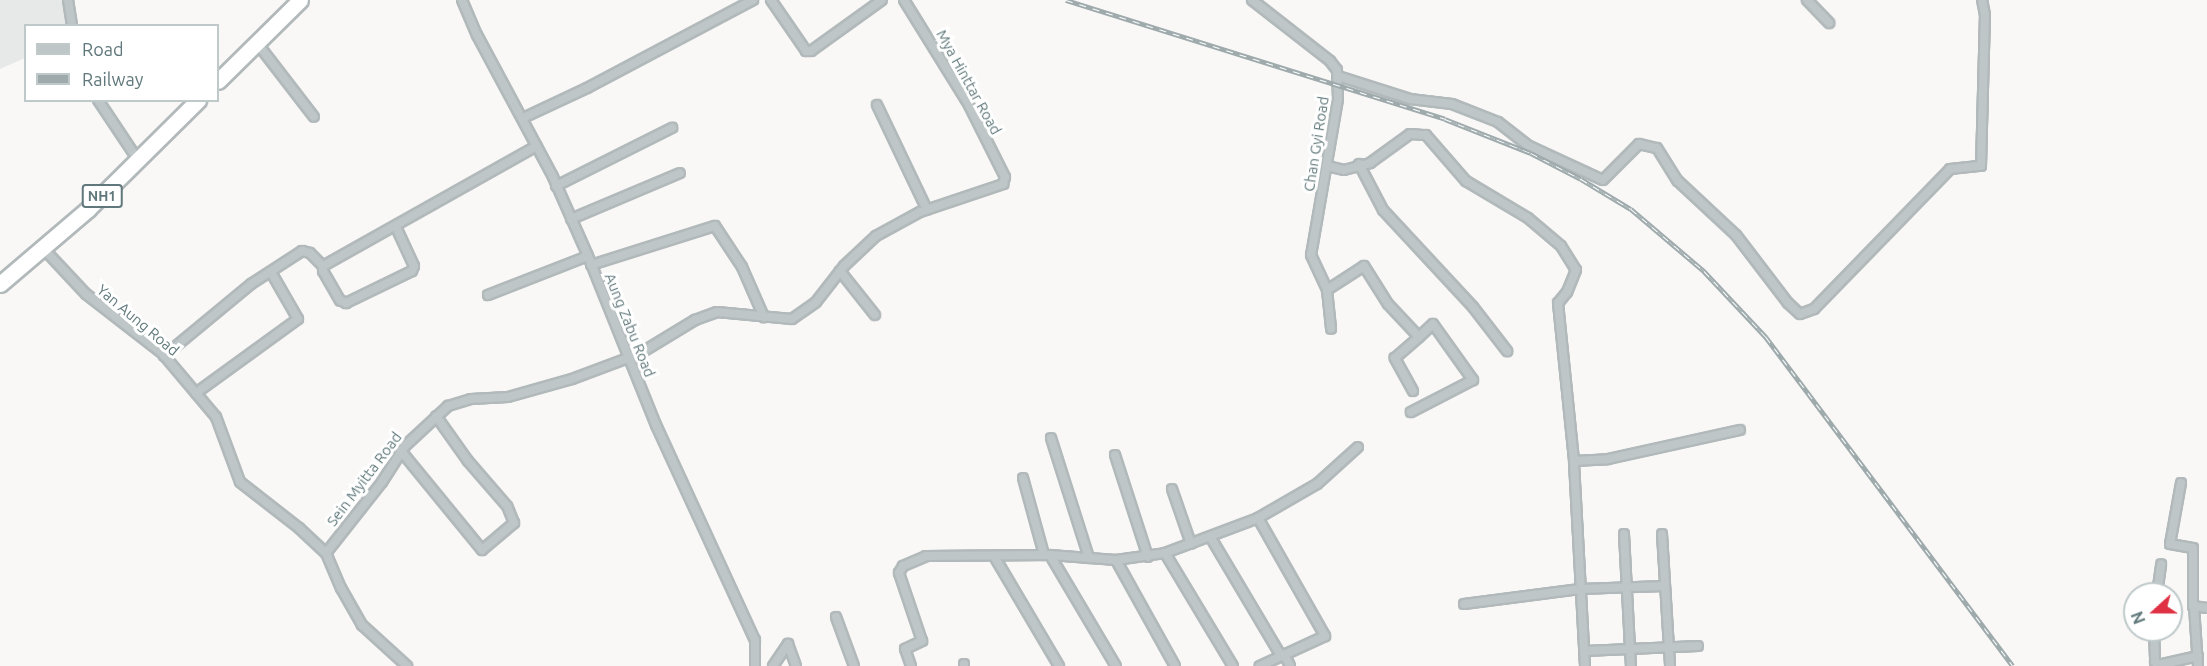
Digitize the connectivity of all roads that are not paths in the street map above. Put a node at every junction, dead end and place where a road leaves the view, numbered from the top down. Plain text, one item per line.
1 (68, 0) edge
2 (300, 0) edge
3 (462, 0) edge
4 (753, 0) edge
5 (771, 0) edge
6 (882, 0) edge
7 (904, 0) edge
8 (1252, 0) edge
9 (1807, 0) edge
10 (1982, 0) edge
11 (1829, 23) dead end
12 (72, 24) edge
13 (256, 43) junction
14 (1338, 76) junction
15 (219, 80) edge
16 (99, 102) edge
17 (196, 102) edge
18 (877, 105) dead end
19 (314, 117) dead end
20 (523, 118) junction
21 (672, 128) dead end
22 (537, 146) junction
23 (138, 160) junction
24 (1359, 164) junction
25 (1327, 166) junction
26 (681, 173) dead end
27 (556, 186) junction
28 (927, 210) junction
29 (571, 219) junction
30 (396, 227) junction
31 (42, 247) junction
32 (589, 260) junction
33 (323, 266) junction
34 (840, 271) junction
35 (271, 272) junction
36 (0, 284) edge
37 (1327, 290) junction
38 (488, 294) dead end
39 (876, 315) dead end
40 (764, 317) junction
41 (1331, 328) dead end
42 (1419, 337) junction
43 (1507, 351) dead end
44 (164, 356) junction
45 (629, 357) junction
46 (1413, 391) dead end
47 (196, 393) junction
48 (1411, 412) dead end
49 (436, 416) junction
50 (1740, 430) dead end
51 (1051, 438) dead end
52 (1358, 447) dead end
53 (401, 451) junction
54 (1114, 455) dead end
55 (1574, 461) junction
56 (1023, 478) dead end
57 (2181, 483) dead end
58 (1172, 489) dead end
59 (1258, 518) junction
60 (1624, 534) dead end
61 (1662, 534) dead end
62 (1211, 538) junction
63 (1191, 543) junction
64 (326, 553) junction
65 (1165, 553) junction
66 (1047, 555) junction
67 (994, 556) junction
68 (1148, 557) junction
69 (1089, 558) junction
70 (1116, 560) junction
71 (2161, 564) dead end
72 (2159, 582) edge
73 (1627, 586) junction
74 (1664, 586) junction
75 (1580, 589) junction
76 (1464, 604) dead end
77 (2194, 606) junction
78 (2207, 608) edge
79 (836, 617) dead end
80 (2154, 642) edge
81 (1668, 646) junction
82 (1698, 646) dead end
83 (1630, 647) junction
84 (1585, 651) junction
85 (1283, 655) junction
86 (2198, 661) edge
87 (407, 666) edge
88 (755, 666) edge
89 (774, 666) edge
90 (796, 666) edge
91 (854, 666) edge
92 (910, 666) edge
93 (1059, 666) edge
94 (1116, 666) edge
95 (1175, 666) edge
96 (1233, 666) edge
97 (1260, 666) edge
98 (1290, 666) edge
99 (1585, 666) edge
100 (1631, 666) edge
101 (1670, 666) edge

1 - 12 street
2 - 13 highway
3 - 20 street, Aung Zabu Road
4 - 20 street
5 - 6 street
7 - 28 street, Sein Myitta Road
8 - 14 street, Chan Gyi Road
9 - 11 street
10 - 14 street
13 - 15 highway
13 - 19 street
14 - 25 street, Chan Gyi Road
16 - 23 street
17 - 23 highway, NH1
18 - 28 street
20 - 22 street, Aung Zabu Road
21 - 27 street
22 - 27 street, Aung Zabu Road
22 - 30 street
23 - 31 highway, NH1
24 - 25 street
24 - 43 street
24 - 55 street
25 - 37 street, Chan Gyi Road
26 - 29 street
27 - 29 street, Aung Zabu Road
28 - 34 street, Sein Myitta Road
29 - 32 street, Aung Zabu Road
30 - 33 street
30 - 33 street
31 - 36 highway, NH1
31 - 44 street, Yan Aung Road
32 - 38 street
32 - 40 street
32 - 45 street, Aung Zabu Road
33 - 35 street
34 - 39 street
34 - 40 street, Sein Myitta Road
35 - 44 street
35 - 47 street
37 - 41 street, Chan Gyi Road
37 - 42 street
40 - 45 street, Sein Myitta Road
42 - 46 street
42 - 48 street
44 - 47 street, Yan Aung Road
45 - 49 street, Sein Myitta Road
45 - 88 street, Aung Zabu Road
47 - 64 street, Yan Aung Road
49 - 53 street, Sein Myitta Road
49 - 53 street
50 - 55 street
51 - 69 street
52 - 59 street
53 - 64 street, Sein Myitta Road
54 - 68 street
55 - 75 street
56 - 66 street
57 - 77 street
58 - 63 street
59 - 62 street
59 - 85 street
60 - 73 street
61 - 74 street
62 - 63 street
62 - 85 street
63 - 65 street
64 - 87 street, Yan Aung Road
65 - 68 street
65 - 96 street
66 - 67 street
66 - 69 street
66 - 94 street
67 - 92 street
67 - 93 street
68 - 70 street
69 - 70 street
70 - 95 street
71 - 72 street
73 - 74 street
73 - 75 street
73 - 83 street
74 - 81 street
75 - 76 street
75 - 84 street
77 - 78 street
77 - 86 street
79 - 91 street
80 - 86 street
81 - 82 street
81 - 83 street
81 - 101 street
83 - 84 street
83 - 100 street
84 - 99 street
85 - 97 street
85 - 98 street
89 - 90 street

